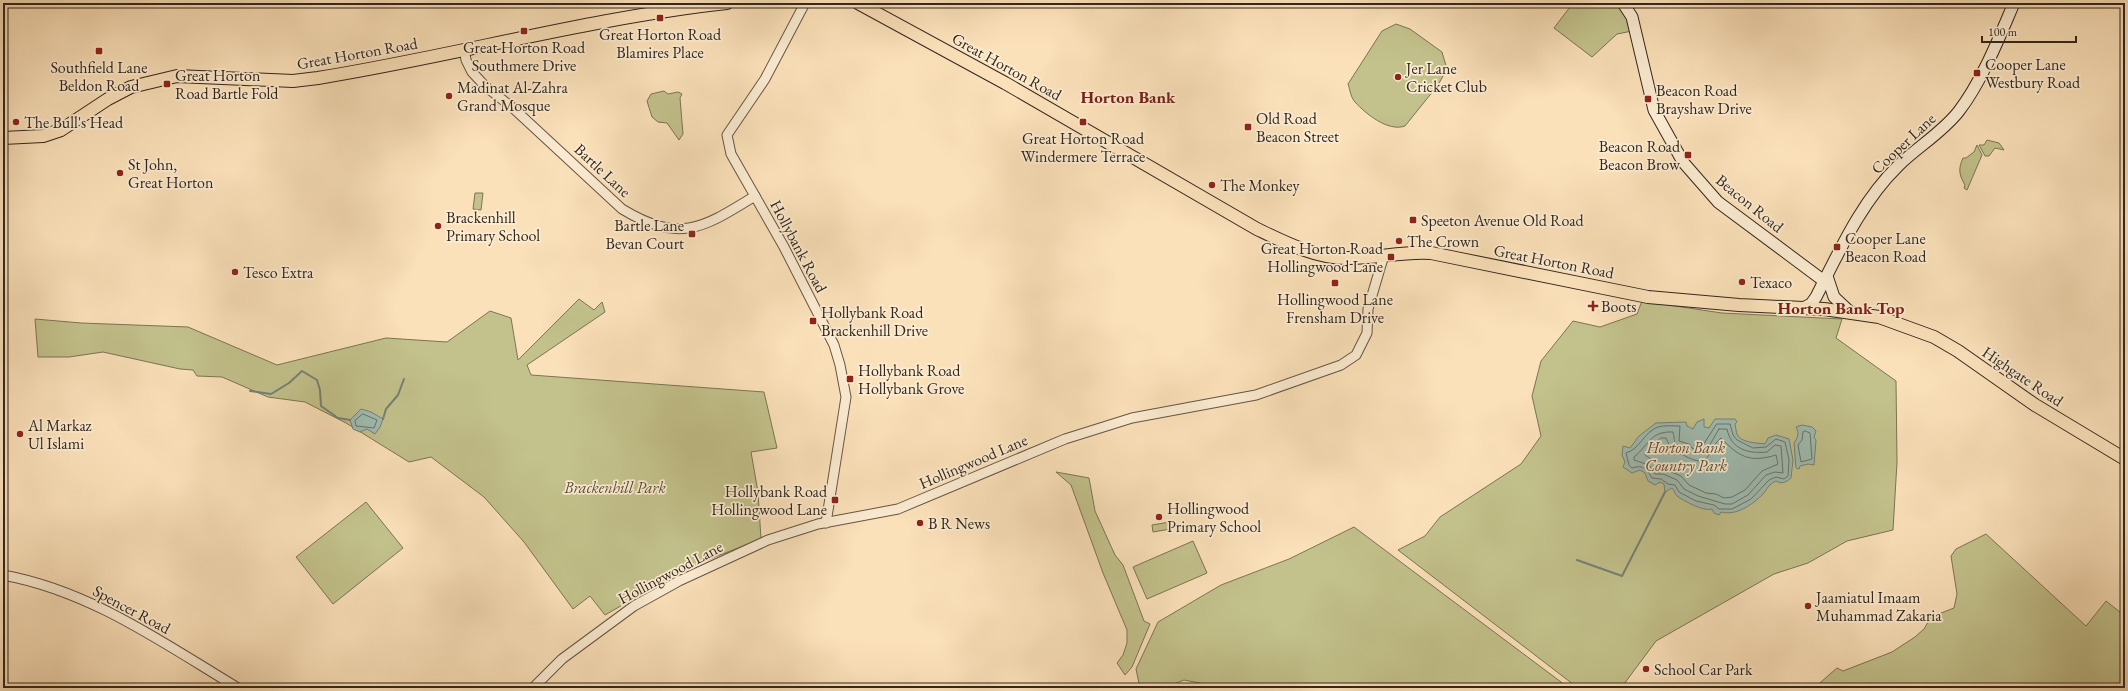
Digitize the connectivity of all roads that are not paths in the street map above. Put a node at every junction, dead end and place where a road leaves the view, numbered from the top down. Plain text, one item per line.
1 (726, 3) edge
2 (806, 3) edge
3 (858, 3) edge
4 (1623, 3) edge
5 (2014, 3) edge
6 (464, 49) junction
7 (3, 138) edge
8 (755, 196) junction
9 (1384, 255) junction
10 (1825, 278) junction
11 (1803, 308) junction
12 (1824, 309) junction
13 (1850, 312) junction
14 (1900, 324) joint
15 (2125, 459) edge
16 (826, 524) junction
17 (3, 575) edge
18 (238, 688) edge
19 (533, 688) edge

1 - 6 main road, Great Horton Road
2 - 8 street, Hollybank Road
3 - 9 main road, Great Horton Road
4 - 10 main road, Beacon Road
5 - 10 main road, Cooper Lane
6 - 7 main road, Great Horton Road
6 - 8 street, Bartle Lane
8 - 16 street, Hollybank Road
9 - 11 main road, Great Horton Road
9 - 16 street, Hollingwood Lane
10 - 11 main road
10 - 12 main road, Cooper Lane
10 - 13 main road
11 - 12 main road, Great Horton Road
12 - 13 main road, Great Horton Road
13 - 14 main road, Great Horton Road
14 - 15 main road, Highgate Road
16 - 19 street, Hollingwood Lane
17 - 18 street, Spencer Road

